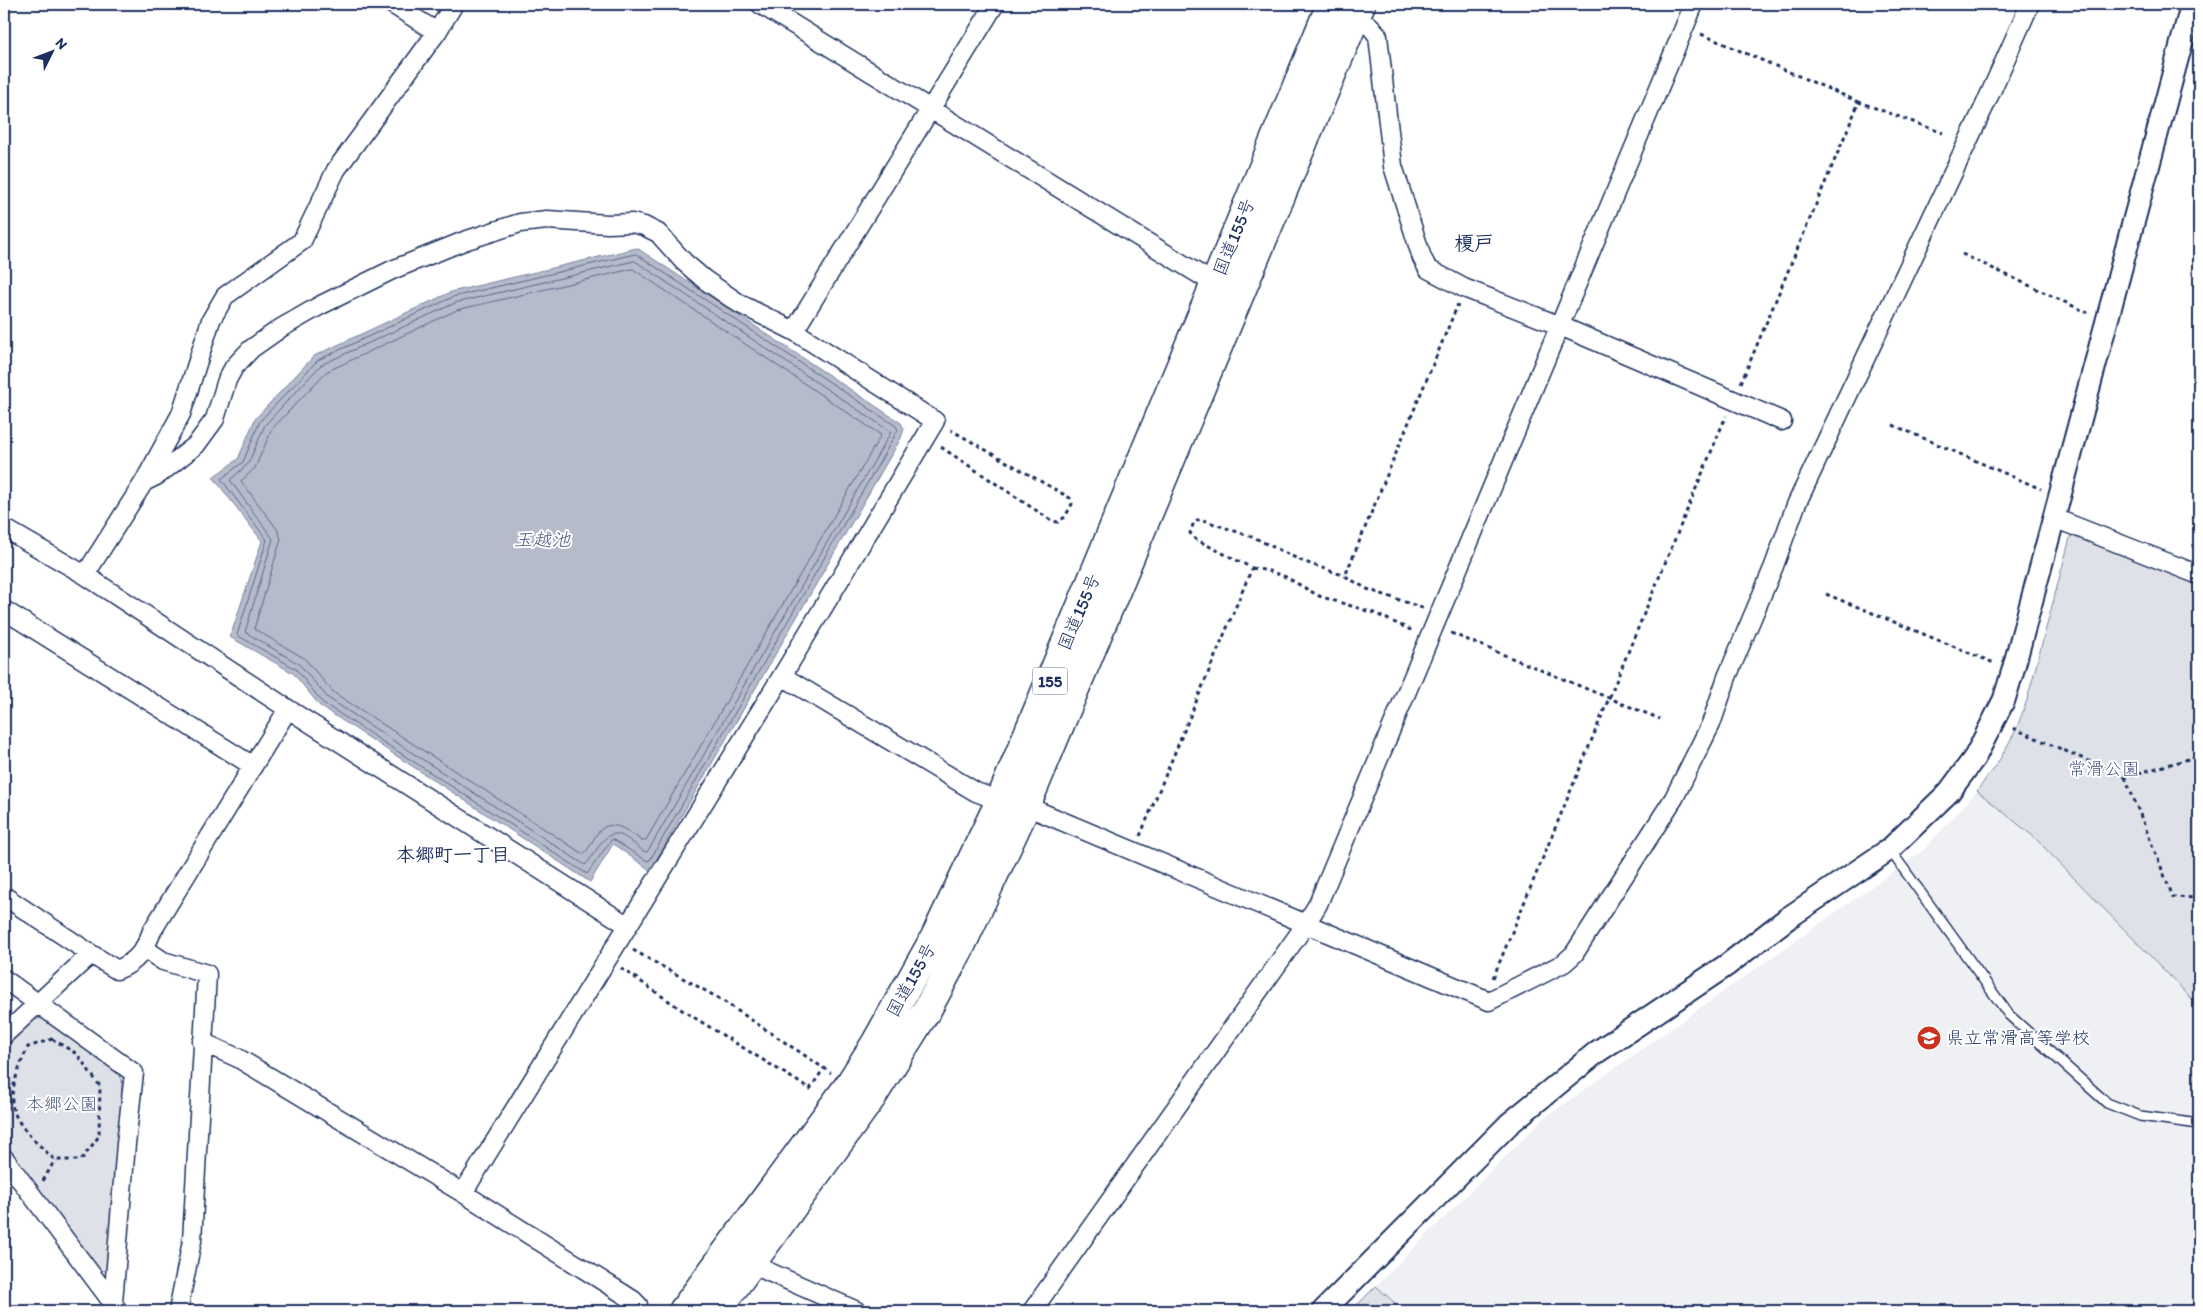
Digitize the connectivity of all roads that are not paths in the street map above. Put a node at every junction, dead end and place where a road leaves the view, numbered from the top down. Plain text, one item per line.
1 (392, 4) edge
2 (454, 4) edge
3 (760, 4) edge
4 (995, 4) edge
5 (1330, 4) edge
6 (1694, 4) edge
7 (2030, 4) edge
8 (2192, 4) edge
9 (1358, 11) edge
10 (437, 32) junction
11 (930, 110) junction
12 (1215, 284) junction
13 (1558, 325) junction
14 (794, 331) junction
15 (1782, 421) dead end
16 (144, 482) junction
17 (2054, 518) junction
18 (4, 528) edge
19 (85, 575) junction
20 (2199, 575) edge
21 (4, 610) edge
22 (782, 676) junction
23 (288, 709) junction
24 (253, 766) junction
25 (1013, 803) junction
26 (1890, 849) junction
27 (4, 896) edge
28 (1306, 924) junction
29 (627, 925) junction
30 (145, 950) junction
31 (91, 954) junction
32 (4, 979) edge
33 (39, 1004) junction
34 (4, 1035) edge
35 (202, 1042) junction
36 (2199, 1124) edge
37 (4, 1158) edge
38 (463, 1193) junction
39 (752, 1264) junction
40 (114, 1307) edge
41 (178, 1311) edge
42 (637, 1311) edge
43 (683, 1311) edge
44 (717, 1311) edge
45 (857, 1311) edge
46 (1032, 1311) edge
47 (1323, 1311) edge

1 - 10 street
2 - 10 street
3 - 11 street
4 - 11 street
5 - 12 highway, 国道155号 / 155
6 - 13 street
7 - 28 street
8 - 17 street
9 - 13 street
9 - 25 highway, 国道155号 / 155
10 - 16 street
11 - 12 street
11 - 14 street
12 - 25 highway, 国道155号 / 155
13 - 15 street
13 - 28 street
14 - 16 street
14 - 22 street
16 - 19 street
17 - 20 street
17 - 26 street
18 - 19 street
19 - 23 street
21 - 24 street
22 - 25 street
22 - 29 street
23 - 24 street
23 - 29 street
24 - 30 street
25 - 28 street
25 - 39 highway, 国道155号 / 155
25 - 43 highway, 国道155号 / 155
26 - 36 lane
26 - 47 street
27 - 31 street
28 - 46 street
29 - 38 street
30 - 31 street
30 - 35 street
31 - 33 street
32 - 33 street
33 - 34 street
33 - 40 street
35 - 38 street
35 - 41 street
37 - 40 street
38 - 42 street
39 - 44 highway, 国道155号 / 155
39 - 45 street

